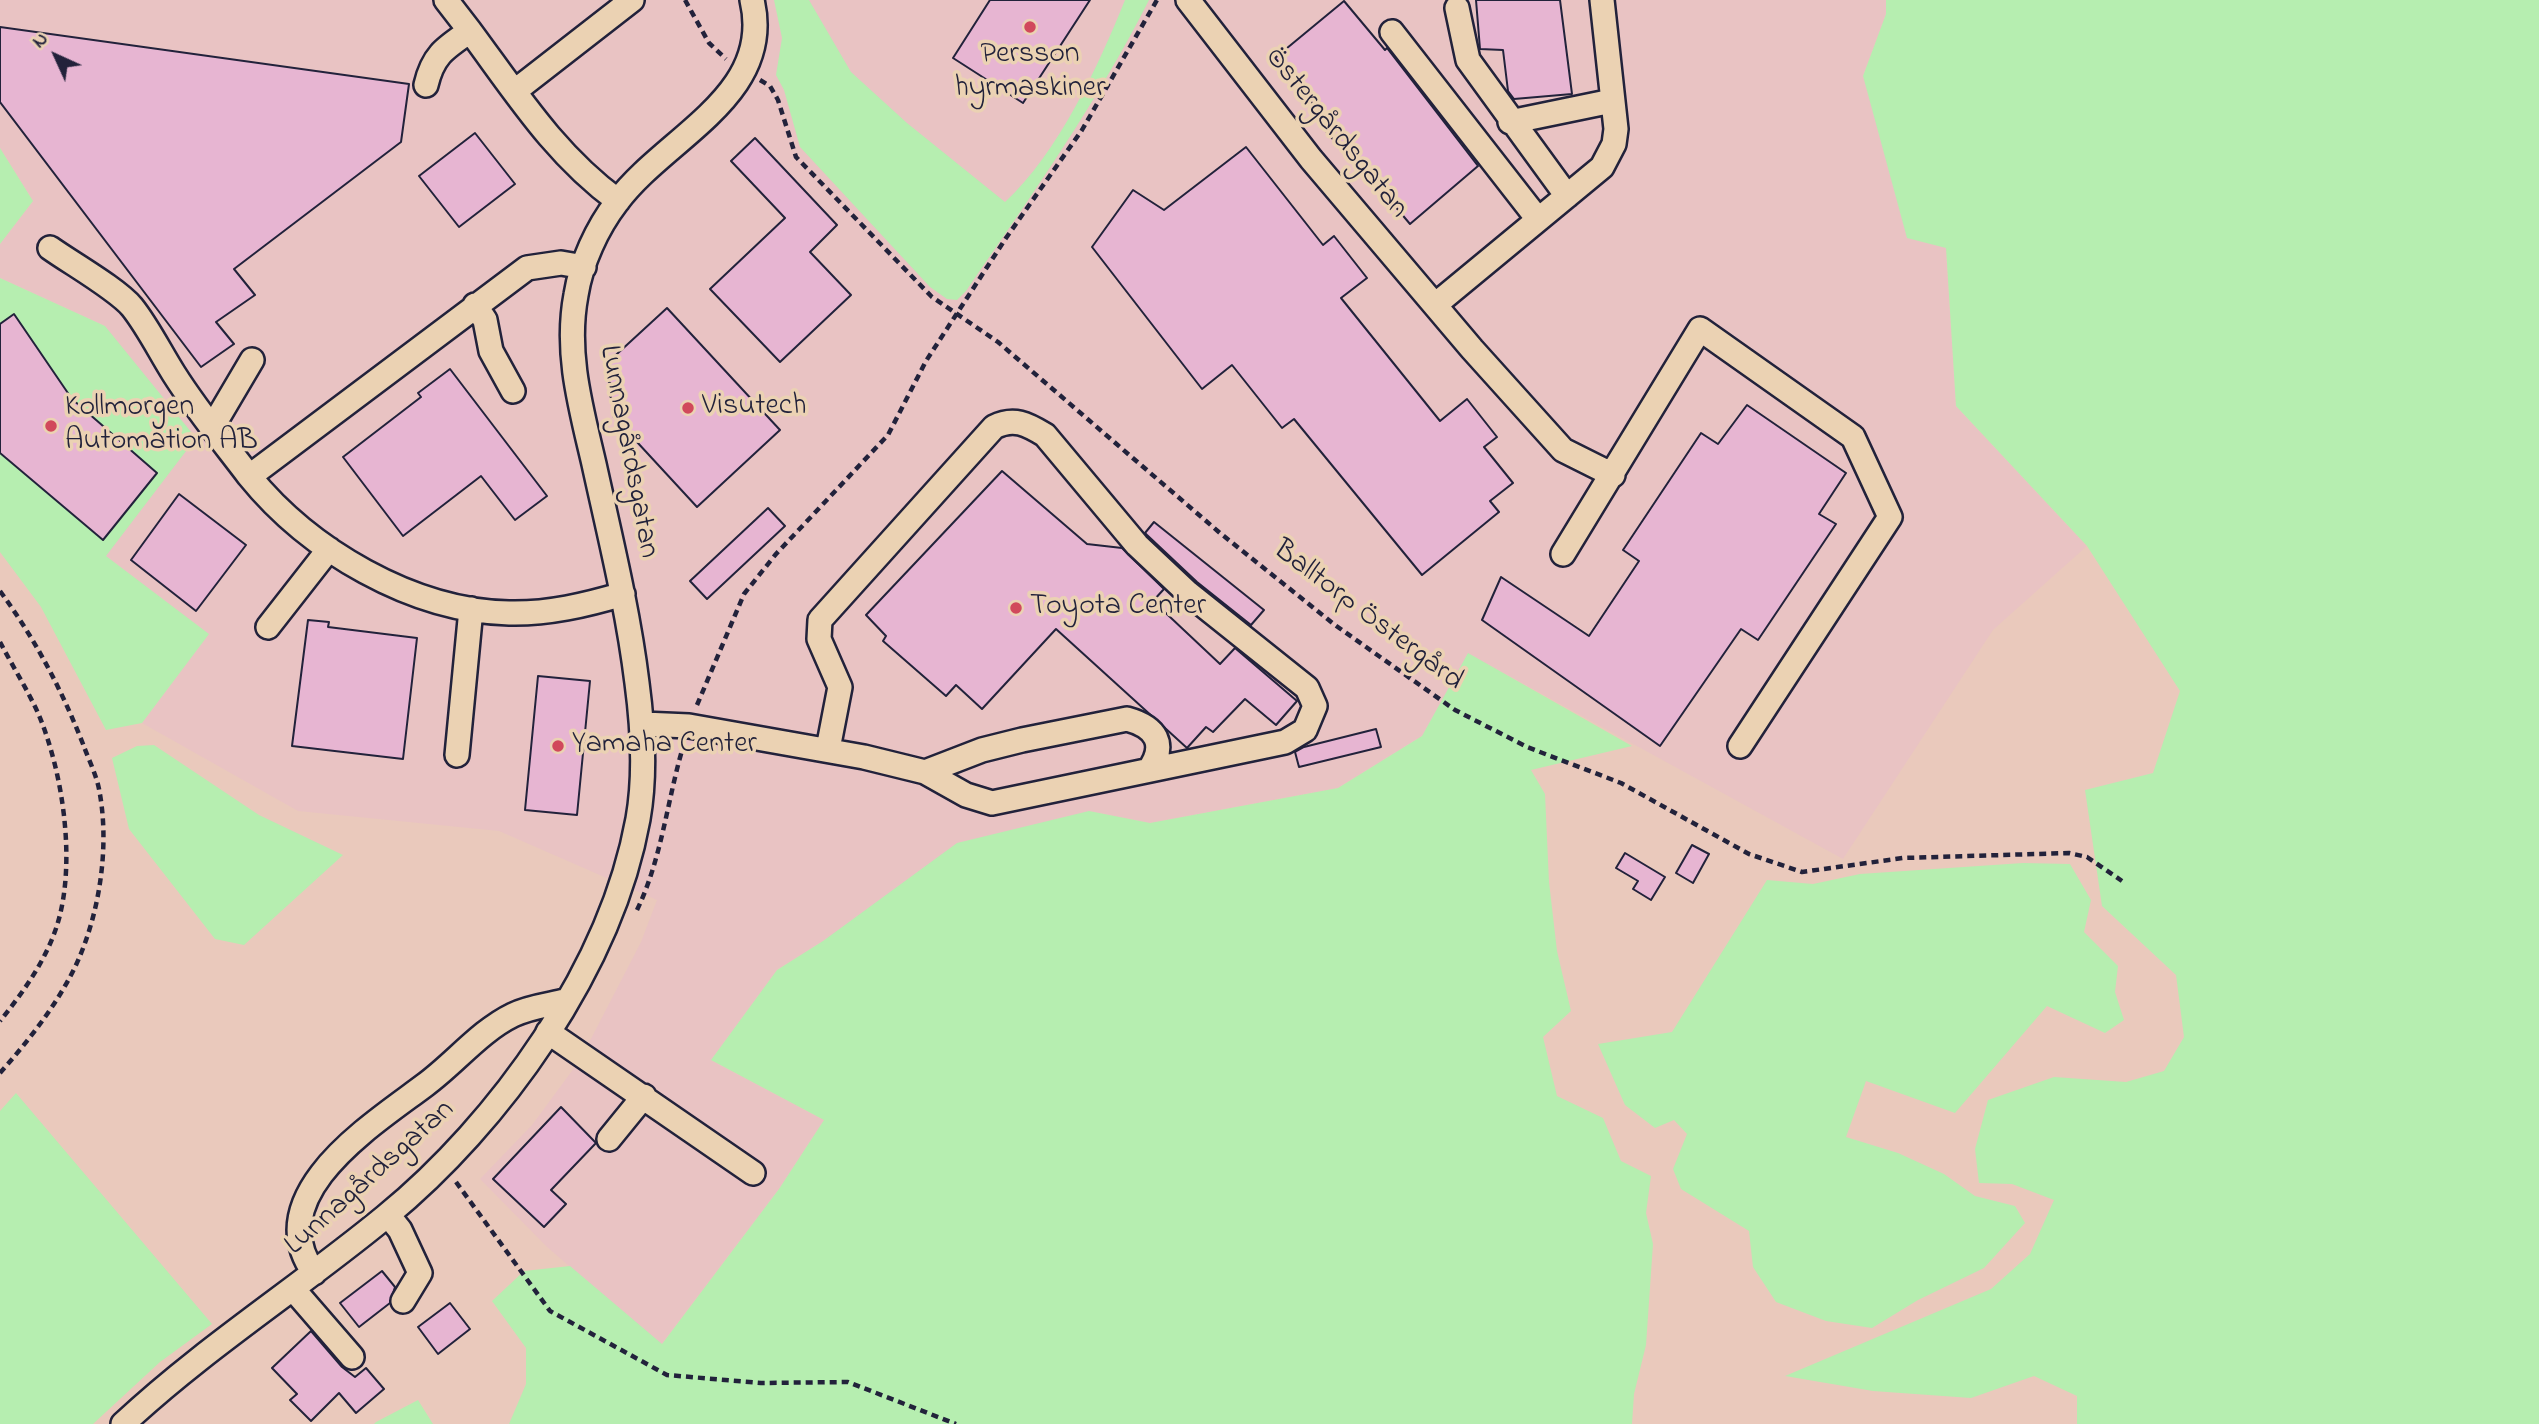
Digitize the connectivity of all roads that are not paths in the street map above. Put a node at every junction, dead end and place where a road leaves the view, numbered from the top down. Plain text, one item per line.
1 (446, 0) edge
2 (632, 0) edge
3 (752, 0) edge
4 (1188, 0) edge
5 (1602, 0) edge
6 (1457, 8) dead end
7 (470, 31) junction
8 (1392, 32) dead end
9 (426, 85) dead end
10 (515, 90) junction
11 (1612, 101) junction
12 (1510, 122) junction
13 (1567, 196) junction
14 (618, 201) junction
15 (1537, 218) junction
16 (50, 248) dead end
17 (584, 267) junction
18 (475, 305) junction
19 (1435, 305) junction
20 (251, 360) dead end
21 (513, 391) dead end
22 (213, 426) junction
23 (1613, 475) junction
24 (250, 476) junction
25 (328, 549) junction
26 (1563, 554) dead end
27 (623, 594) junction
28 (471, 609) junction
29 (268, 627) dead end
30 (643, 724) junction
31 (1740, 746) dead end
32 (828, 749) junction
33 (457, 755) dead end
34 (1149, 770) junction
35 (925, 772) junction
36 (565, 1001) junction
37 (548, 1032) junction
38 (644, 1096) junction
39 (609, 1139) dead end
40 (753, 1173) dead end
41 (388, 1215) junction
42 (314, 1273) junction
43 (294, 1290) junction
44 (403, 1301) dead end
45 (352, 1357) dead end
46 (123, 1424) edge

1 - 7 street
2 - 10 street
3 - 14 street, Lunnagårdsgatan
4 - 19 street, Östergårdsgatan
5 - 11 street
6 - 12 street
7 - 9 street
7 - 10 street
8 - 15 street
10 - 14 street
11 - 12 street
11 - 13 street
12 - 13 street
13 - 15 street
14 - 17 street, Lunnagårdsgatan
15 - 19 street
16 - 22 street
17 - 18 street
17 - 27 street, Lunnagårdsgatan
18 - 21 street
18 - 24 street
19 - 23 street, Östergårdsgatan
20 - 22 street
22 - 24 street
23 - 26 street
23 - 31 street
24 - 25 street
25 - 28 street
25 - 29 street
27 - 28 street
27 - 30 street, Lunnagårdsgatan
28 - 33 street
30 - 32 street
30 - 36 street, Lunnagårdsgatan
32 - 34 street
32 - 35 street
34 - 35 street
34 - 35 street
36 - 37 street, Lunnagårdsgatan
36 - 42 street
37 - 38 street
37 - 41 street, Lunnagårdsgatan
38 - 39 street
38 - 40 street
41 - 42 street, Lunnagårdsgatan
41 - 44 street
42 - 43 street, Lunnagårdsgatan
43 - 45 street
43 - 46 street, Lunnagårdsgatan

